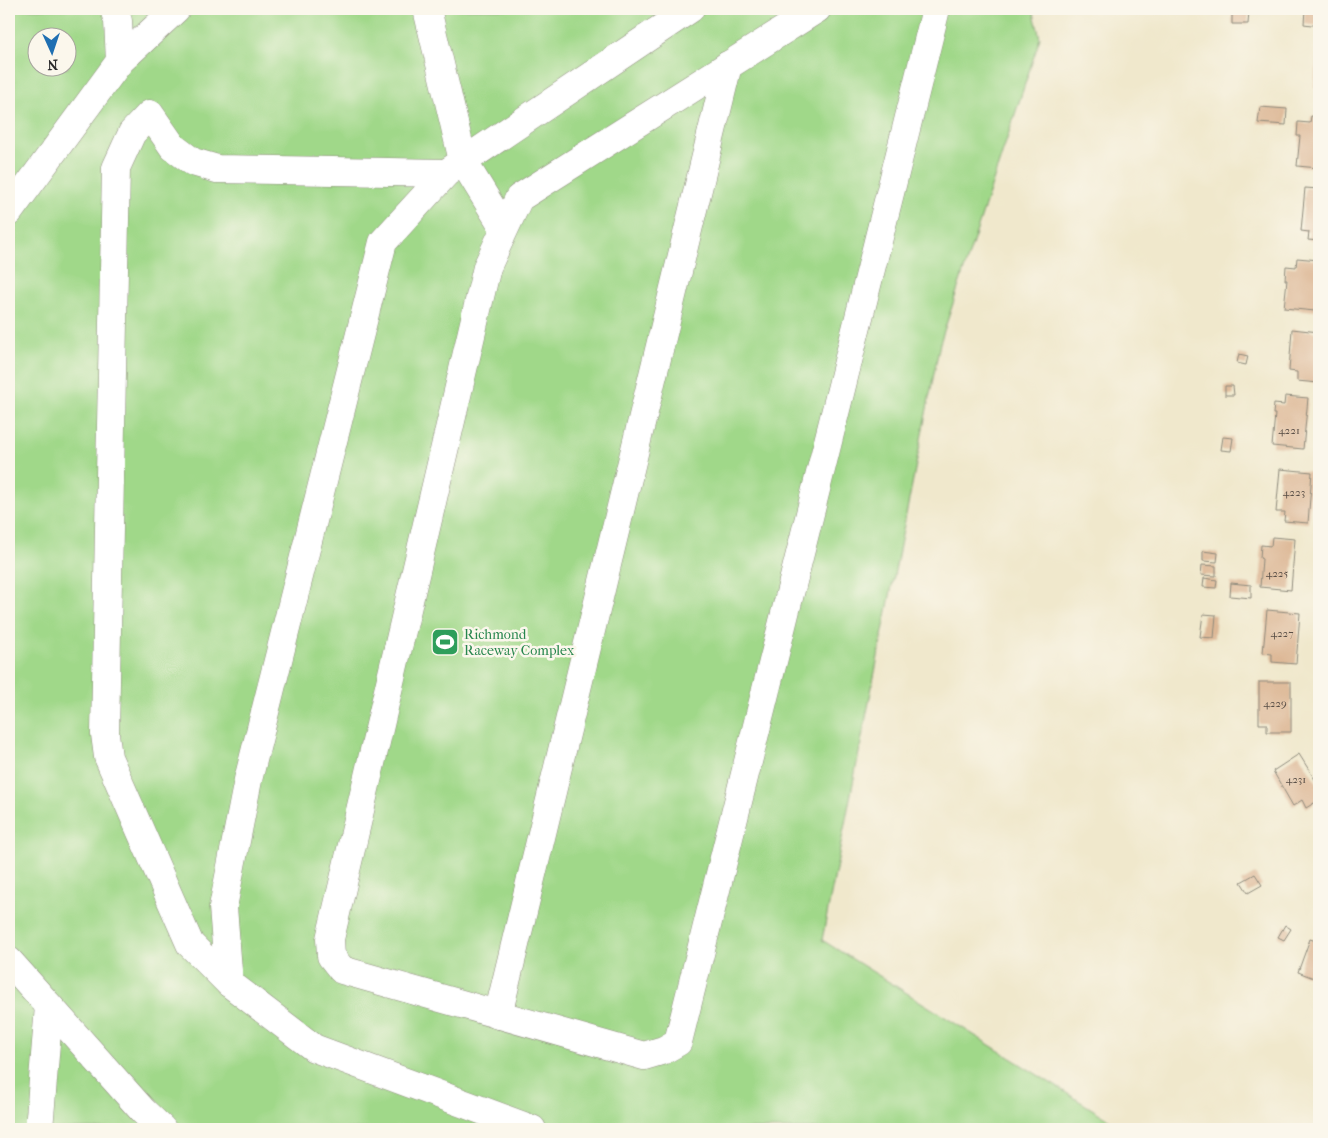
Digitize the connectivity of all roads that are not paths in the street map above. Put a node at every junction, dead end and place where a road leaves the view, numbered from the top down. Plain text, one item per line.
1 (114, 9) edge
2 (176, 9) edge
3 (427, 9) edge
4 (817, 9) edge
5 (936, 9) edge
6 (684, 11) edge
7 (120, 61) junction
8 (728, 65) junction
9 (454, 167) junction
10 (9, 212) edge
11 (504, 228) junction
12 (9, 961) edge
13 (229, 983) junction
14 (49, 1006) junction
15 (498, 1015) junction
16 (39, 1129) edge
17 (162, 1129) edge
18 (532, 1129) edge

1 - 7 lane
2 - 7 lane
3 - 9 lane
4 - 8 lane
5 - 15 lane
6 - 9 lane
7 - 10 lane
8 - 11 lane
8 - 15 lane
9 - 11 lane
9 - 13 lane
9 - 13 lane
11 - 15 lane
12 - 14 lane
13 - 18 lane
14 - 16 lane
14 - 17 lane

